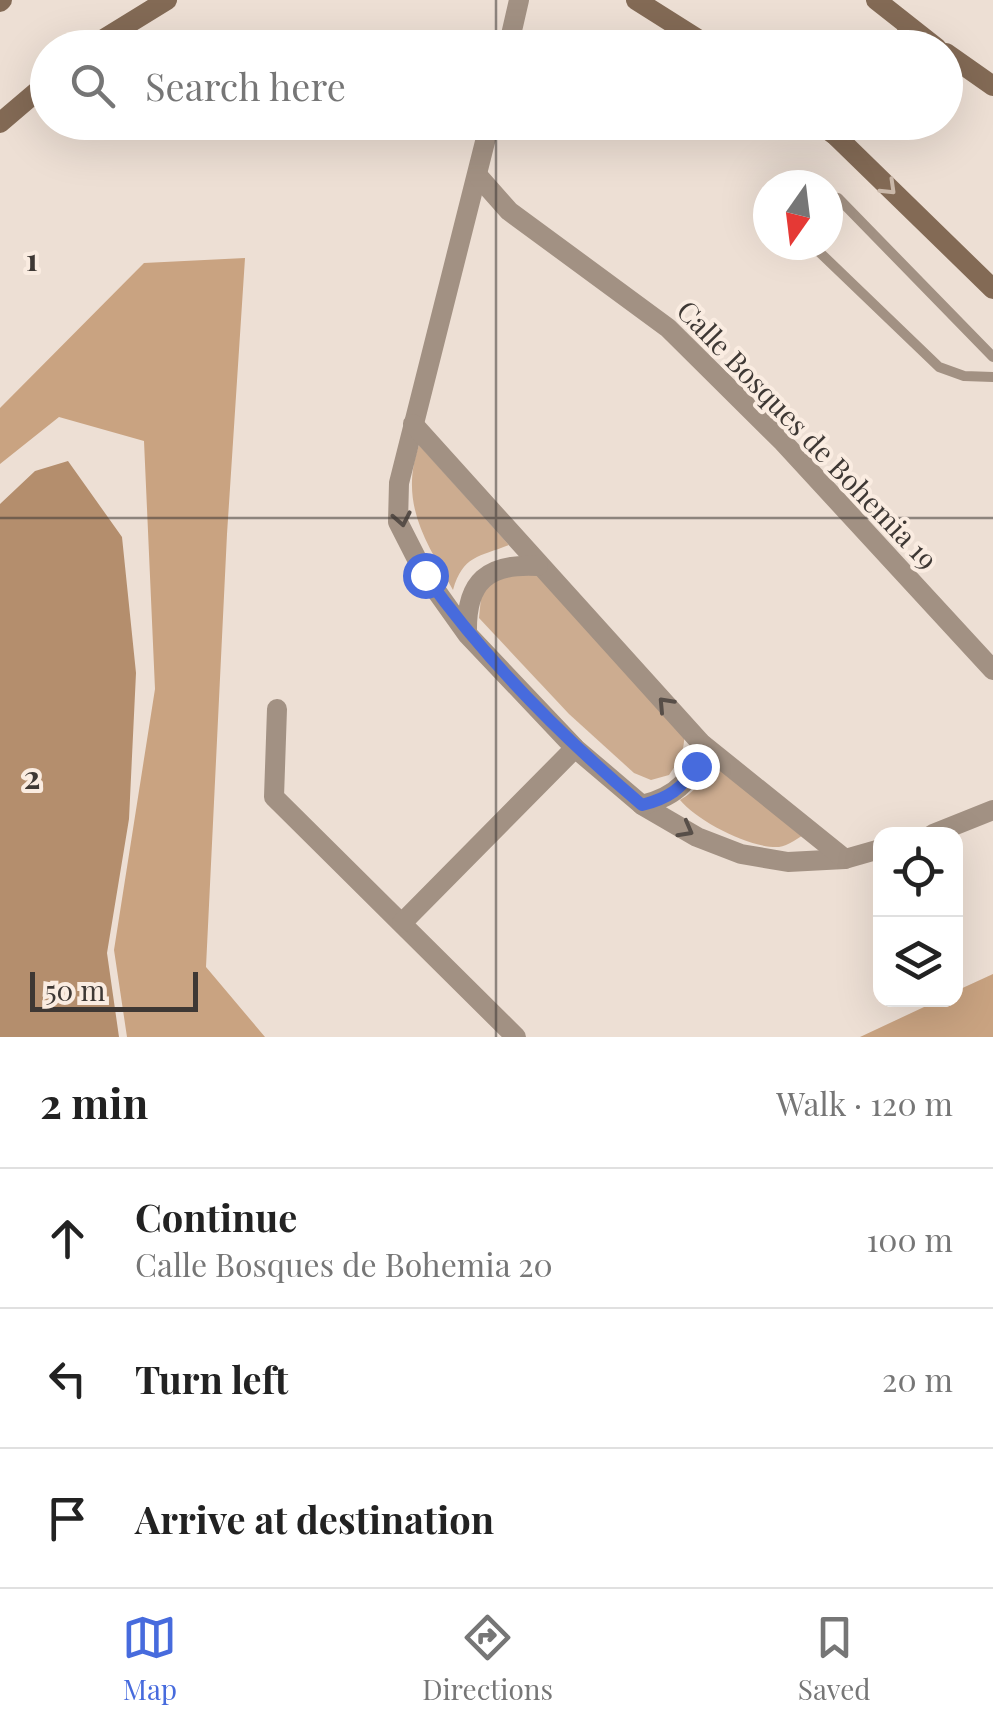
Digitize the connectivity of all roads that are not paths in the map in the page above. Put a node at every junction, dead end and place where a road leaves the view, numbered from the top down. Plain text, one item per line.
1 (168, 0) edge
2 (636, 0) edge
3 (520, 2) edge
4 (879, 2) edge
5 (119, 30) edge
6 (513, 30) edge
7 (684, 30) edge
8 (901, 30) edge
9 (963, 65) edge
10 (993, 86) edge
11 (30, 97) edge
12 (0, 123) edge
13 (486, 140) edge
14 (840, 140) edge
15 (478, 176) junction
16 (843, 203) edge
17 (828, 260) edge
18 (993, 289) edge
19 (993, 357) edge
20 (993, 378) edge
21 (412, 424) junction
22 (538, 566) junction
23 (468, 634) junction
24 (993, 670) edge
25 (277, 709) dead end
26 (701, 743) junction
27 (575, 748) junction
28 (642, 805) junction
29 (993, 810) edge
30 (950, 827) edge
31 (873, 851) edge
32 (844, 859) junction
33 (402, 922) junction
34 (516, 1037) edge

1 - 5 main road
2 - 7 main road
3 - 6 street
4 - 8 main road
9 - 10 main road
11 - 12 main road
13 - 15 street
14 -> 18 main road
15 - 21 street
15 - 24 street, Calle Bosques de Bohemia 19
16 - 19 lane
17 - 20 lane
21 - 22 street
21 -> 23 street
22 - 23 street
26 -> 22 street
23 - 27 street
25 - 33 street
26 - 28 street
26 - 32 street
27 - 28 street
27 - 33 street
28 -> 32 street
29 - 30 street
31 - 32 street
33 - 34 street

